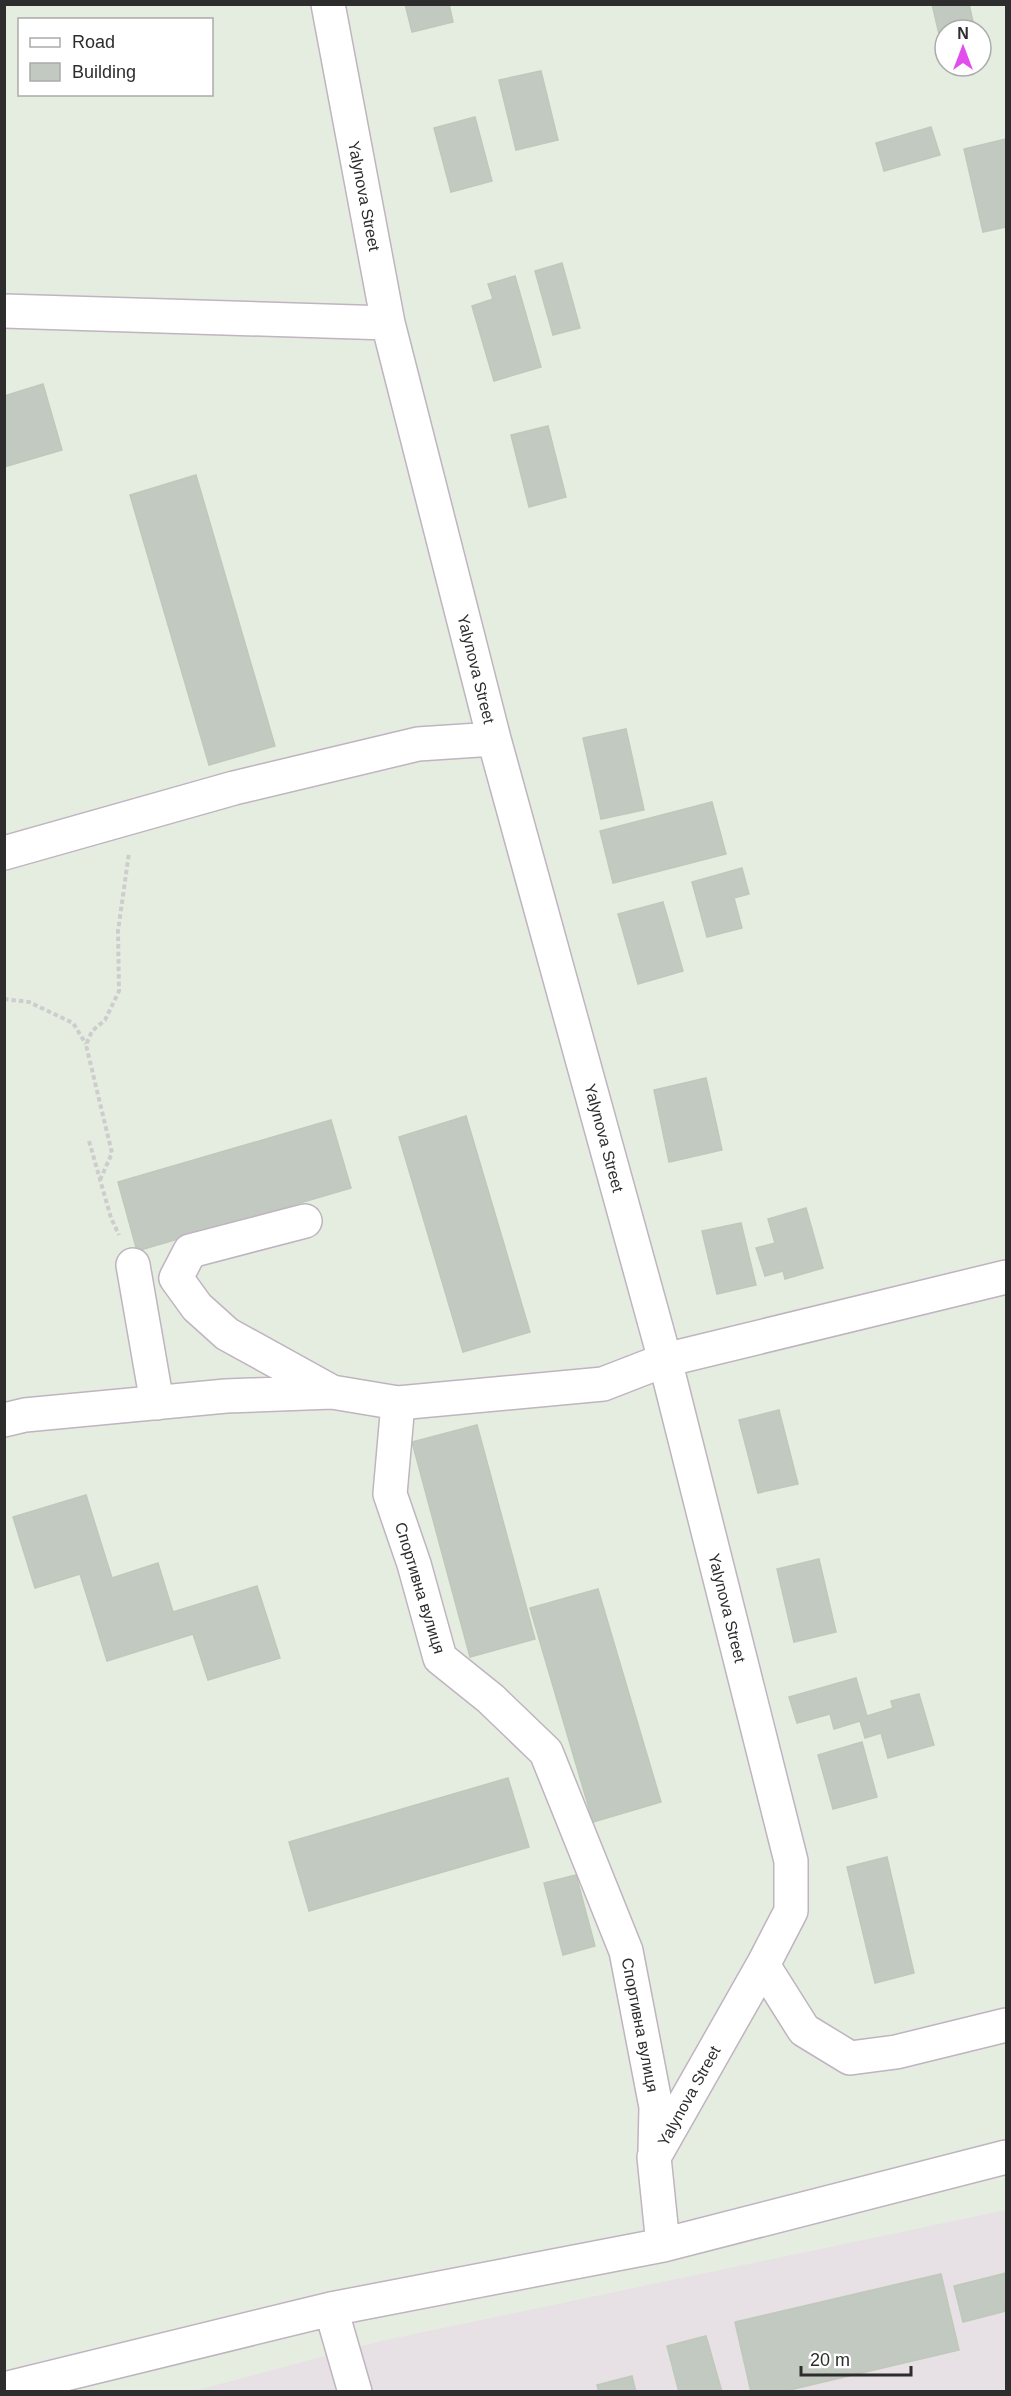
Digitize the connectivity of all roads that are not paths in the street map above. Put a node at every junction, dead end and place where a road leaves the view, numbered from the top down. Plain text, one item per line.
1 (328, 4) edge
2 (4, 311) edge
3 (388, 323) junction
4 (494, 739) junction
5 (4, 853) edge
6 (305, 1221) dead end
7 (133, 1265) road end
8 (1006, 1277) edge
9 (665, 1360) junction
10 (332, 1392) junction
11 (156, 1403) junction
12 (398, 1403) junction
13 (4, 1420) edge
14 (763, 1965) junction
15 (1006, 2025) edge
16 (654, 2157) junction
17 (1006, 2157) edge
18 (663, 2245) junction
19 (331, 2309) junction
20 (4, 2389) edge
21 (355, 2391) edge

1 - 3 street, Yalynova Street
2 - 3 street
3 - 4 street, Yalynova Street
4 - 5 street
4 - 9 street, Yalynova Street
6 - 10 street
7 - 11 street
8 - 9 street
9 - 12 street
9 - 14 street, Yalynova Street
10 - 11 street
10 - 12 street
11 - 13 street
12 - 16 street, Спортивна вулиця
14 - 15 street
14 - 16 street, Yalynova Street
16 - 18 street, Yalynova Street
17 - 18 street
18 - 19 street
19 - 20 street
19 - 21 street

